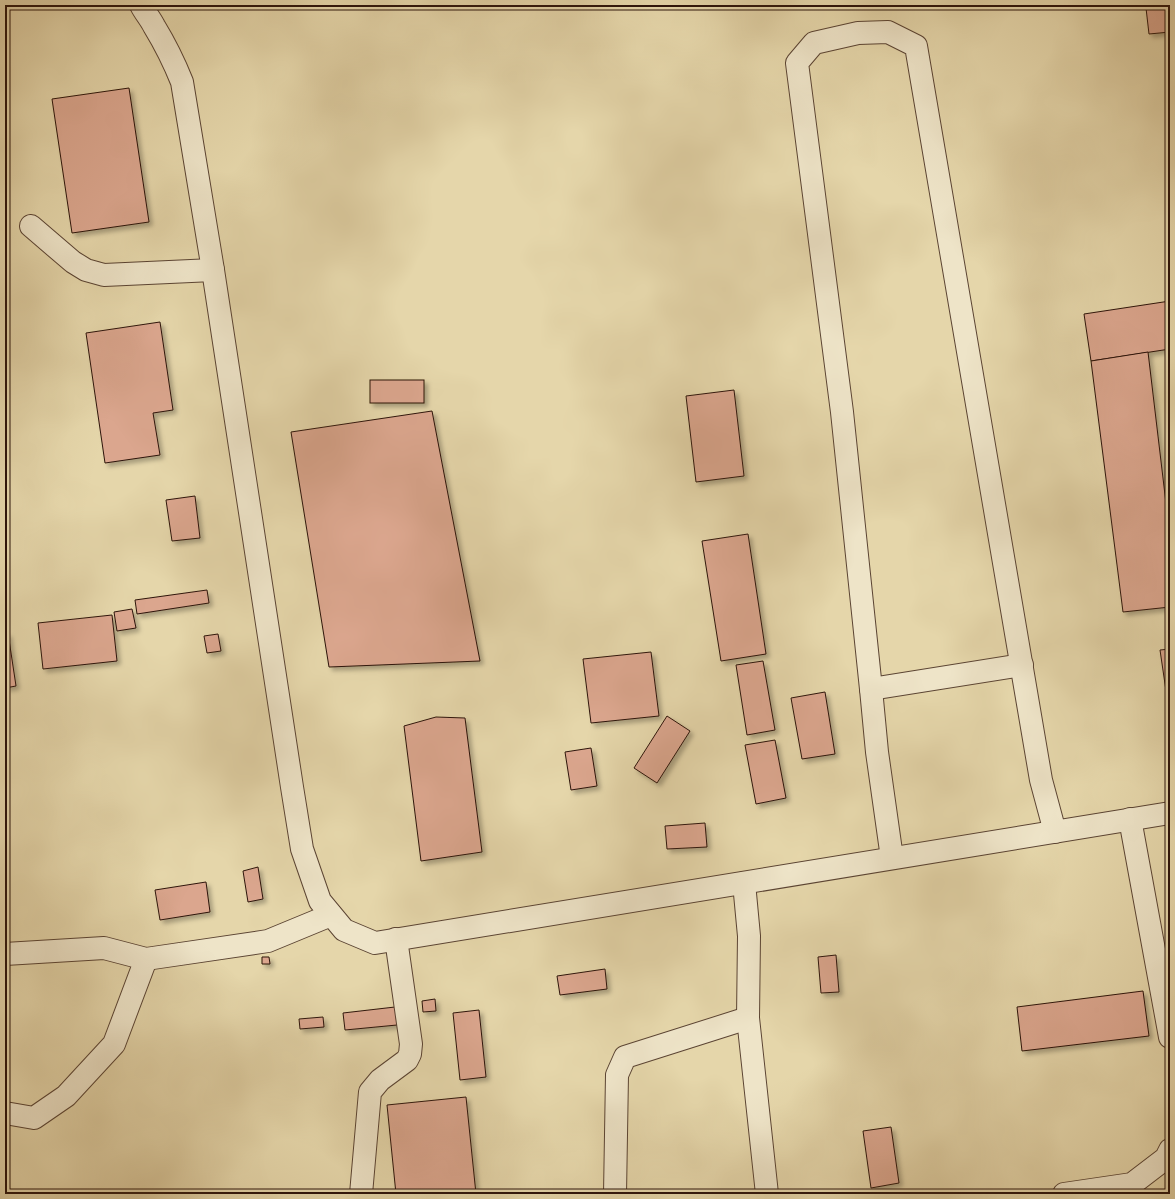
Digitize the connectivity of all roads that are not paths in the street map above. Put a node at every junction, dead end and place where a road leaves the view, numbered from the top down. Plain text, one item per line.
1 (141, 5) edge
2 (31, 226) dead end
3 (213, 270) junction
4 (1022, 665) junction
5 (872, 689) junction
6 (1170, 813) edge
7 (1130, 819) junction
8 (1055, 832) junction
9 (892, 858) junction
10 (744, 883) junction
11 (331, 915) junction
12 (396, 939) junction
13 (5, 954) edge
14 (146, 959) junction
15 (748, 1018) junction
16 (1170, 1037) edge
17 (5, 1113) edge
18 (1170, 1150) edge
19 (361, 1194) edge
20 (615, 1194) edge
21 (767, 1194) edge
22 (1064, 1194) edge

1 - 3 street
2 - 3 street
3 - 11 street
4 - 5 street
4 - 5 street
4 - 8 street
5 - 9 street
6 - 7 street
7 - 8 street
7 - 16 street
8 - 9 street
9 - 10 street
10 - 12 street
10 - 15 street
11 - 12 street
11 - 14 street
12 - 19 street
13 - 14 street
14 - 17 street
15 - 20 street
15 - 21 street
18 - 22 street

